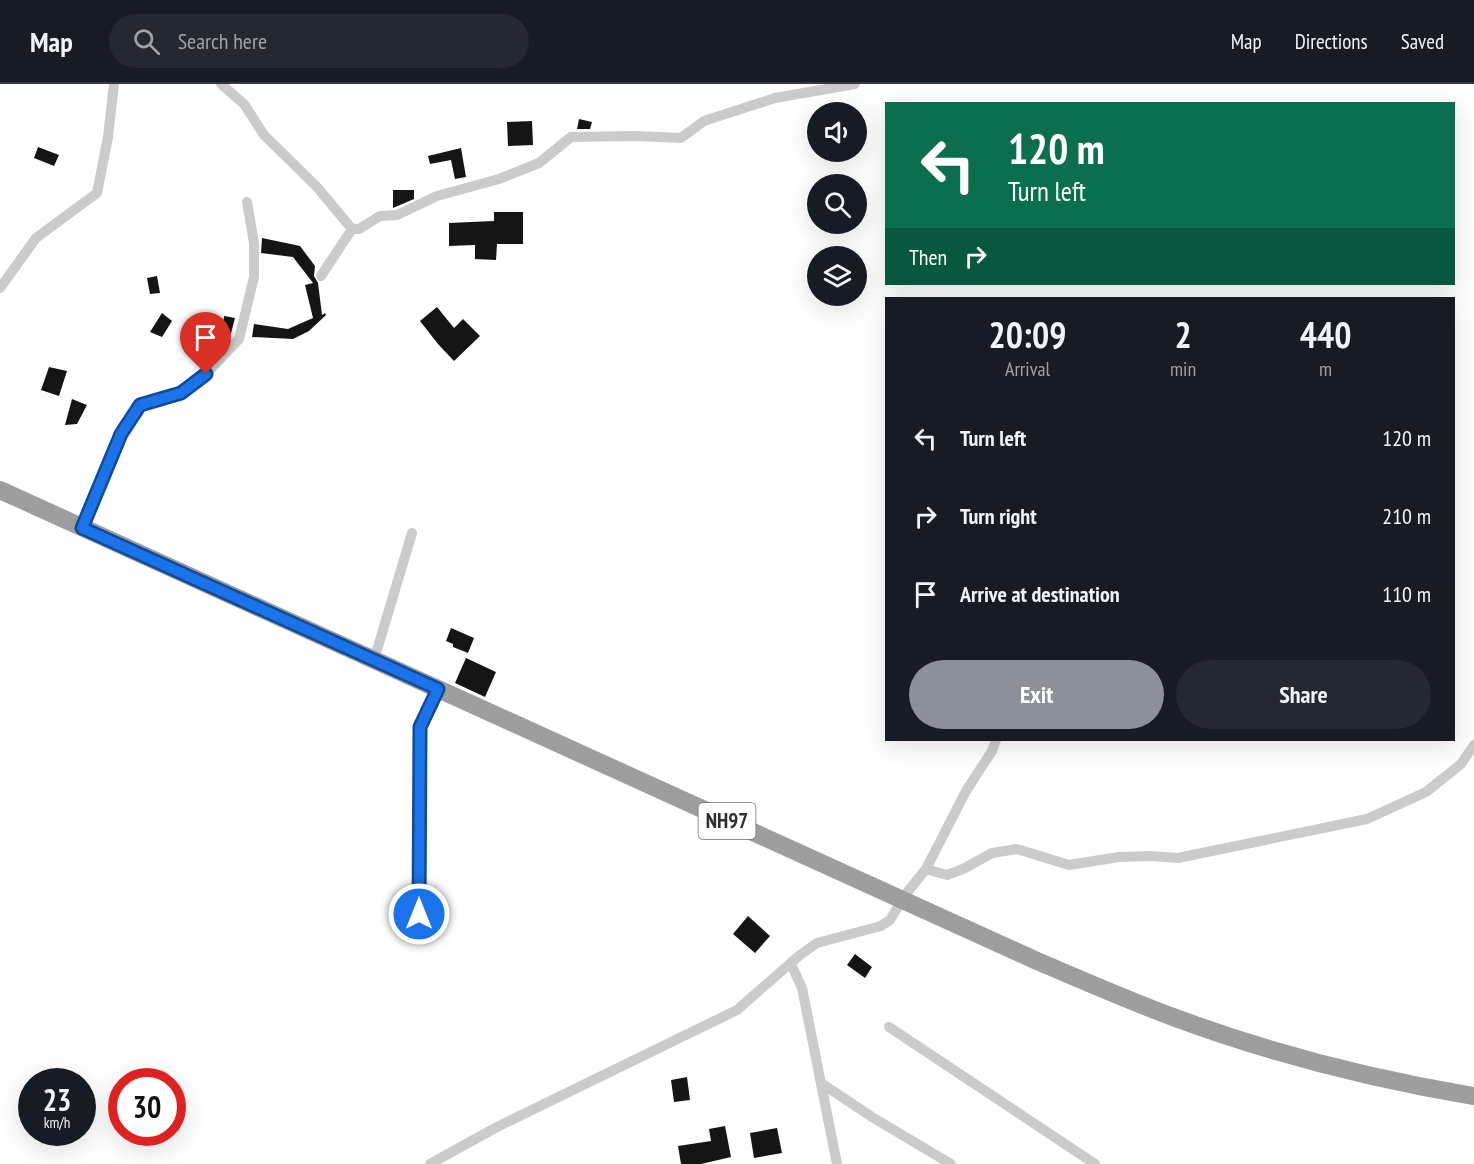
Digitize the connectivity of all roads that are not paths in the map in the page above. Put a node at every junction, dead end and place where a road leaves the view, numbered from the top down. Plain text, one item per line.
1 (114, 84) edge
2 (221, 84) edge
3 (855, 84) edge
4 (247, 202) dead end
5 (352, 229) junction
6 (321, 276) dead end
7 (0, 288) edge
8 (0, 490) edge
9 (82, 528) junction
10 (412, 533) dead end
11 (374, 660) junction
12 (438, 689) junction
13 (996, 741) edge
14 (1474, 745) edge
15 (926, 869) junction
16 (903, 897) junction
17 (419, 914) dead end
18 (791, 964) junction
19 (889, 1027) dead end
20 (821, 1083) junction
21 (1474, 1096) edge
22 (430, 1164) edge
23 (837, 1164) edge
24 (951, 1164) edge
25 (1095, 1164) edge

1 - 7 street
2 - 5 street
3 - 5 street
4 - 9 street
5 - 6 street
8 - 9 highway, NH97
9 - 11 highway, NH97
10 - 11 street
11 - 12 highway, NH97
12 - 16 highway, NH97
12 - 17 street
13 - 15 street
14 - 15 street
15 - 16 street
16 - 18 street
16 - 21 highway, NH97
18 - 20 street
18 - 22 street
19 - 25 street
20 - 23 street
20 - 24 street

